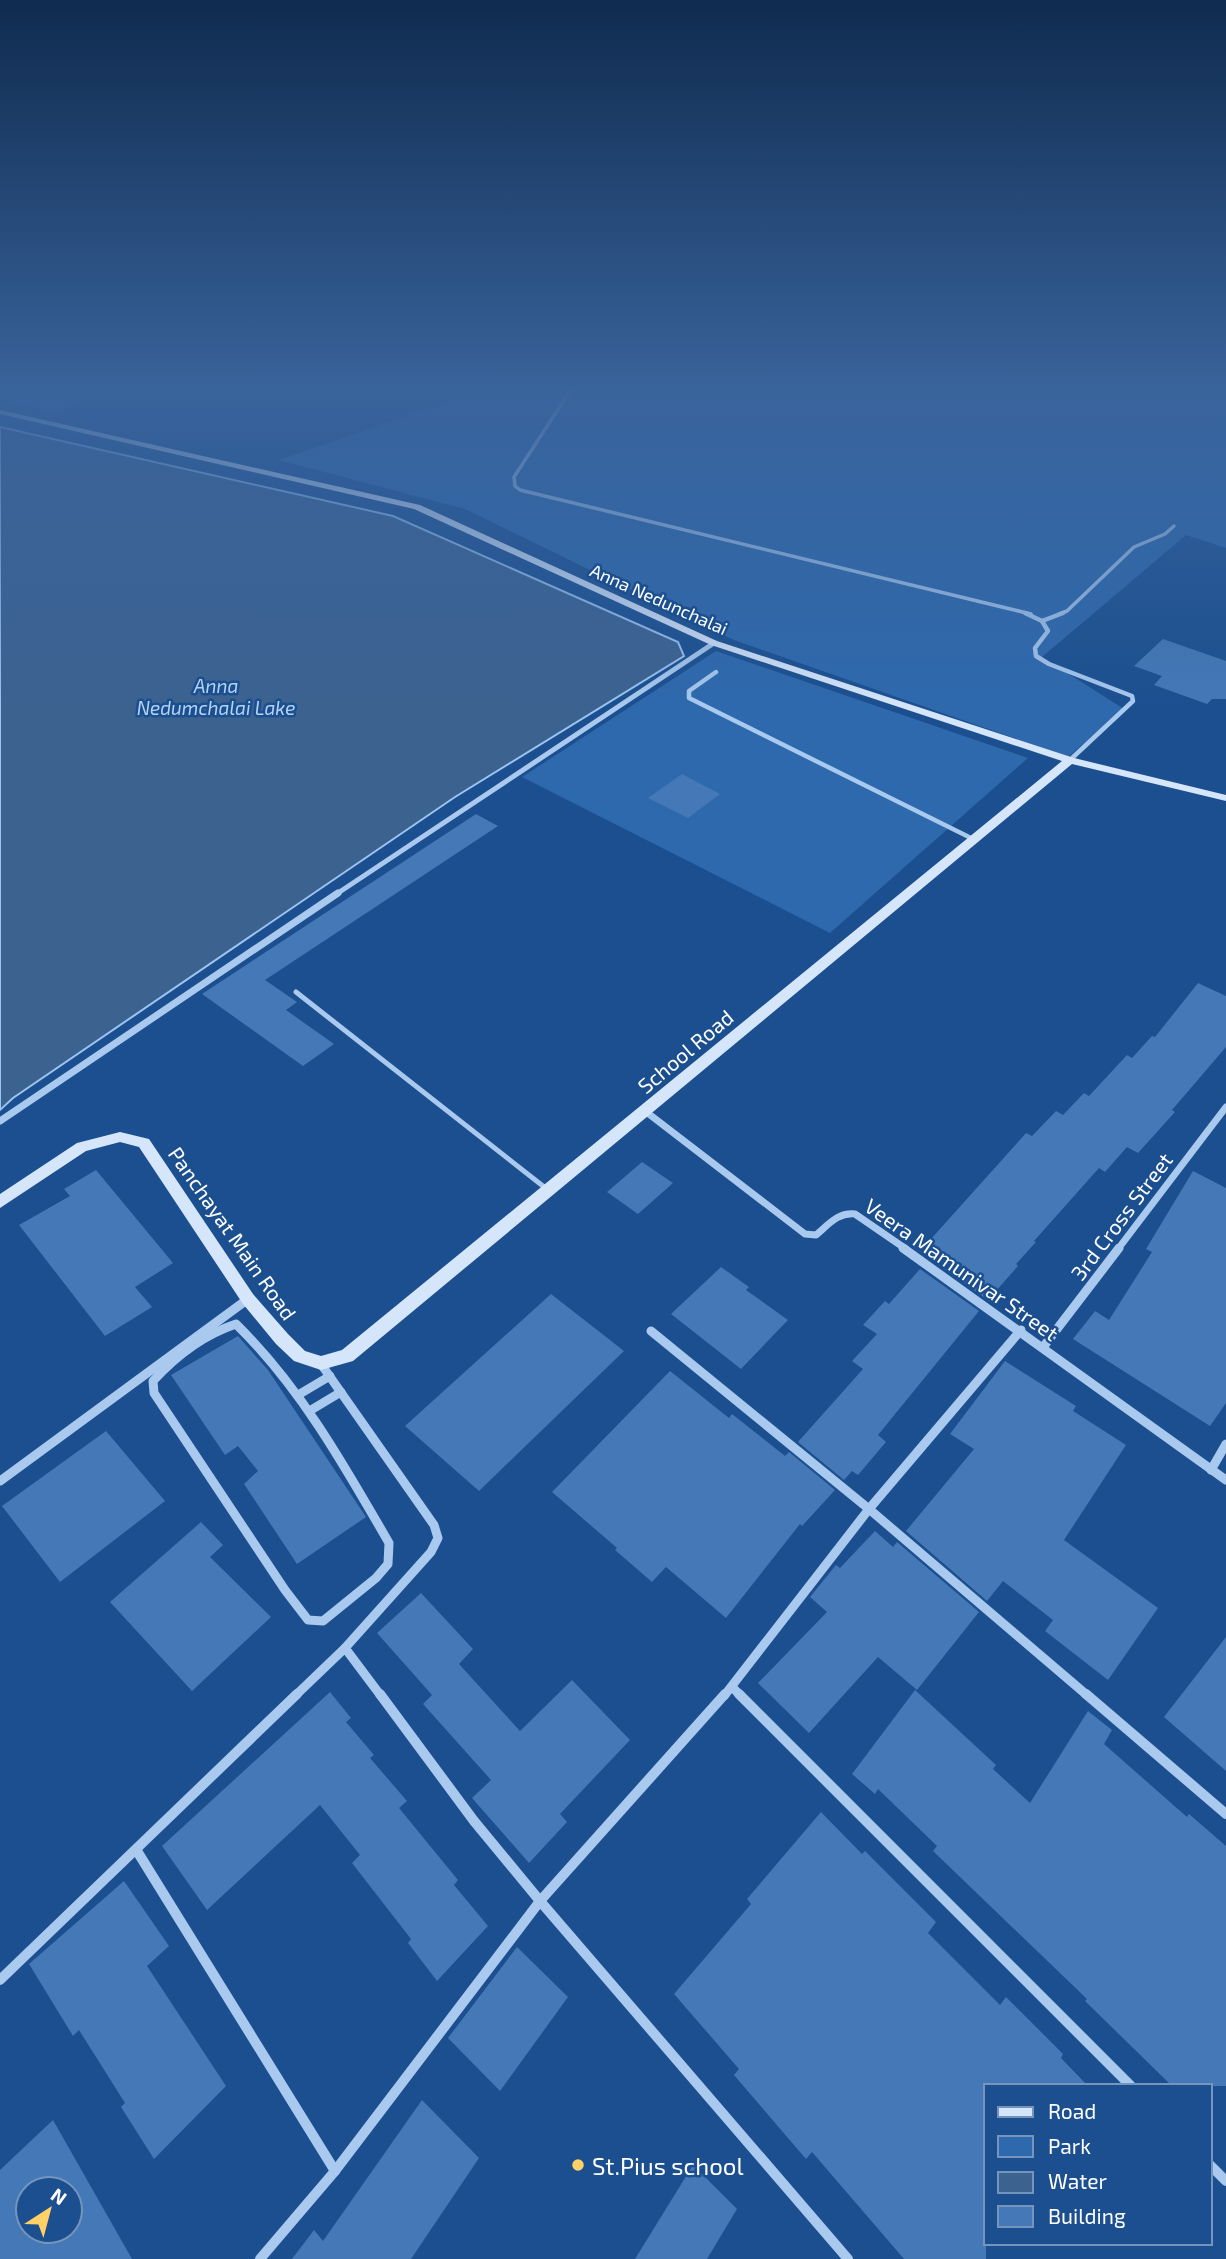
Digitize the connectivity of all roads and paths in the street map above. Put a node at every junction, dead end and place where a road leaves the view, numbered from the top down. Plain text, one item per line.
1 (371, 496) edge
2 (547, 496) edge
3 (1174, 526) dead end
4 (1042, 621) junction
5 (714, 643) junction
6 (716, 672) dead end
7 (1070, 760) junction
8 (1226, 798) edge
9 (974, 839) junction
10 (296, 992) dead end
11 (1226, 1107) edge
12 (645, 1111) junction
13 (0, 1121) edge
14 (548, 1190) junction
15 (0, 1202) edge
16 (248, 1298) junction
17 (1021, 1330) junction
18 (651, 1331) dead end
19 (1044, 1346) junction
20 (325, 1369) junction
21 (341, 1392) junction
22 (298, 1395) junction
23 (311, 1410) junction
24 (1226, 1444) edge
25 (1211, 1469) junction
26 (1226, 1480) edge
27 (0, 1481) edge
28 (869, 1509) junction
29 (345, 1648) junction
30 (732, 1687) junction
31 (1226, 1814) edge
32 (137, 1851) junction
33 (540, 1901) junction
34 (0, 1980) edge
35 (1129, 2084) edge
36 (1212, 2167) edge
37 (335, 2171) junction
38 (1226, 2181) edge
39 (260, 2259) edge
40 (848, 2259) edge

1 - 5 street, Anna Nedunchalai
2 - 4 lane
3 - 4 lane
4 - 7 lane
5 - 7 street, Anna Nedunchalai
5 - 13 street
6 - 9 lane
7 - 8 street, Anna Nedunchalai
7 - 9 street, School Road
9 - 12 street, School Road
10 - 14 lane
11 - 19 street, 3rd Cross Street
12 - 14 street, School Road
12 - 17 street, Veera Mamunivar Street
14 - 20 street, School Road
15 - 16 street, Panchayat Main Road
16 - 20 street, Panchayat Main Road
16 - 27 street
17 - 19 street, Veera Mamunivar Street
17 - 28 street
18 - 28 street
19 - 25 street, Veera Mamunivar Street
20 - 21 street
20 - 22 street
21 - 23 street
21 - 29 street
22 - 23 street
22 - 23 street
24 - 25 street
25 - 26 street, Veera Mamunivar Street
28 - 30 street
28 - 31 street
29 - 32 street
29 - 33 street
30 - 33 street
30 - 35 street
32 - 34 street
32 - 37 street
33 - 37 street
33 - 40 street
36 - 38 street
37 - 39 street

